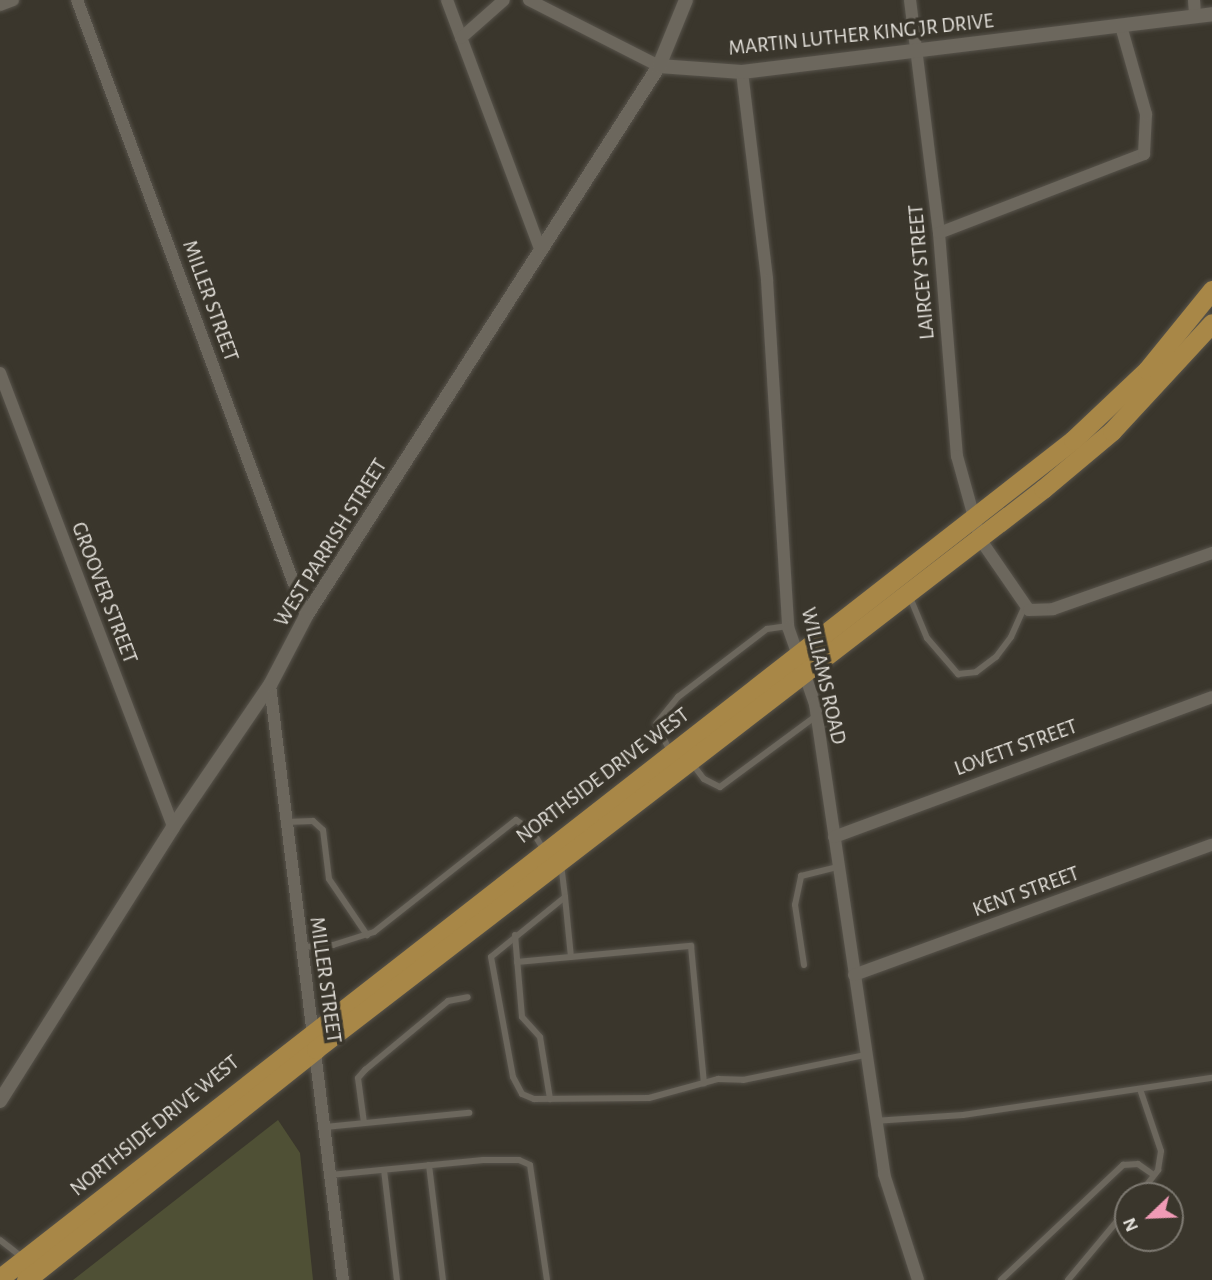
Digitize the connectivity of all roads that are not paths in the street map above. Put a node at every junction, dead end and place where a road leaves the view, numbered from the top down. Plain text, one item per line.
1 (13, 0) edge
2 (77, 0) edge
3 (447, 0) edge
4 (504, 0) edge
5 (528, 0) edge
6 (686, 0) edge
7 (910, 0) edge
8 (1194, 0) edge
9 (0, 5) edge
10 (1212, 15) edge
11 (1195, 16) junction
12 (1121, 26) junction
13 (461, 38) junction
14 (918, 51) junction
15 (659, 66) junction
16 (742, 72) junction
17 (939, 233) junction
18 (541, 251) junction
19 (1212, 290) edge
20 (1212, 323) edge
21 (0, 373) edge
22 (971, 519) junction
23 (980, 539) junction
24 (1212, 553) edge
25 (909, 594) junction
26 (1025, 605) junction
27 (306, 616) junction
28 (788, 626) junction
29 (796, 654) junction
30 (803, 674) junction
31 (270, 685) junction
32 (1212, 697) edge
33 (816, 716) junction
34 (671, 753) junction
35 (691, 762) junction
36 (286, 822) junction
37 (173, 827) junction
38 (834, 837) junction
39 (1212, 845) edge
40 (544, 850) junction
41 (561, 864) junction
42 (838, 867) junction
43 (565, 897) junction
44 (367, 935) junction
45 (515, 935) junction
46 (301, 947) junction
47 (571, 957) junction
48 (517, 962) junction
49 (804, 965) dead end
50 (854, 975) junction
51 (468, 997) dead end
52 (314, 1039) junction
53 (865, 1055) junction
54 (1212, 1078) edge
55 (704, 1083) junction
56 (1140, 1089) junction
57 (550, 1099) junction
58 (0, 1101) edge
59 (469, 1113) dead end
60 (874, 1121) junction
61 (364, 1123) junction
62 (325, 1127) junction
63 (429, 1165) junction
64 (384, 1170) junction
65 (330, 1175) junction
66 (1154, 1175) junction
67 (1149, 1182) edge
68 (1114, 1225) edge
69 (0, 1240) edge
70 (24, 1259) junction
71 (0, 1278) edge
72 (26, 1280) edge
73 (342, 1280) edge
74 (397, 1280) edge
75 (443, 1280) edge
76 (548, 1280) edge
77 (918, 1280) edge
78 (1001, 1280) edge
79 (1068, 1280) edge

1 - 9 street
2 - 27 street, MILLER STREET
3 - 13 street
4 - 13 street
5 - 15 street, MARTIN LUTHER KING JR DRIVE
6 - 15 street, WEST PARRISH STREET
7 - 14 street, LAIRCEY STREET
8 - 11 street
10 - 11 street, MARTIN LUTHER KING JR DRIVE
11 - 12 street, MARTIN LUTHER KING JR DRIVE
12 - 14 street, MARTIN LUTHER KING JR DRIVE
12 - 17 street
13 - 18 street
14 - 16 street, MARTIN LUTHER KING JR DRIVE
14 - 17 street, LAIRCEY STREET
15 - 16 street, MARTIN LUTHER KING JR DRIVE
15 - 18 street, WEST PARRISH STREET
16 - 28 street, WILLIAMS ROAD
17 - 22 street, LAIRCEY STREET
18 - 27 street, WEST PARRISH STREET
19 - 22 main road, NORTHSIDE DRIVE WEST
20 - 23 main road, NORTHSIDE DRIVE WEST
21 - 37 street, GROOVER STREET
22 - 23 street, LAIRCEY STREET
22 - 29 main road, NORTHSIDE DRIVE WEST
23 - 25 main road, NORTHSIDE DRIVE WEST
23 - 26 street
24 - 26 street
25 - 26 lane
25 - 30 main road, NORTHSIDE DRIVE WEST
27 - 31 street, WEST PARRISH STREET
28 - 29 street, WILLIAMS ROAD
28 - 34 lane
29 - 30 street, WILLIAMS ROAD
29 - 34 main road, NORTHSIDE DRIVE WEST
30 - 33 street, WILLIAMS ROAD
30 - 35 main road, NORTHSIDE DRIVE WEST
31 - 36 street, MILLER STREET
31 - 37 street, WEST PARRISH STREET
32 - 38 street, LOVETT STREET
33 - 35 lane
33 - 38 street, WILLIAMS ROAD
34 - 40 main road, NORTHSIDE DRIVE WEST
35 - 41 main road, NORTHSIDE DRIVE WEST
36 - 44 lane
36 - 46 street, MILLER STREET
37 - 58 street, WEST PARRISH STREET
38 - 42 street, WILLIAMS ROAD
39 - 50 street, KENT STREET
40 - 44 lane
40 - 52 main road, NORTHSIDE DRIVE WEST
41 - 43 lane
41 - 52 main road, NORTHSIDE DRIVE WEST
42 - 49 lane
42 - 50 street, WILLIAMS ROAD
43 - 45 lane
43 - 47 lane
44 - 46 lane
45 - 48 lane
45 - 57 lane
46 - 52 street, MILLER STREET
47 - 48 lane
47 - 55 lane
48 - 57 lane
50 - 53 street, WILLIAMS ROAD
51 - 61 lane
52 - 62 street, MILLER STREET
52 - 70 main road, NORTHSIDE DRIVE WEST
52 - 72 main road, NORTHSIDE DRIVE WEST
53 - 55 lane
53 - 60 street, WILLIAMS ROAD
54 - 56 lane
55 - 57 lane
56 - 60 lane
56 - 66 lane
59 - 61 lane
60 - 77 street, WILLIAMS ROAD
61 - 62 lane
62 - 65 street, MILLER STREET
63 - 64 lane
63 - 75 lane
63 - 76 lane
64 - 65 lane
64 - 74 lane
65 - 73 street, MILLER STREET
66 - 67 lane
66 - 78 lane
68 - 79 lane
69 - 70 lane
70 - 71 main road, NORTHSIDE DRIVE WEST

